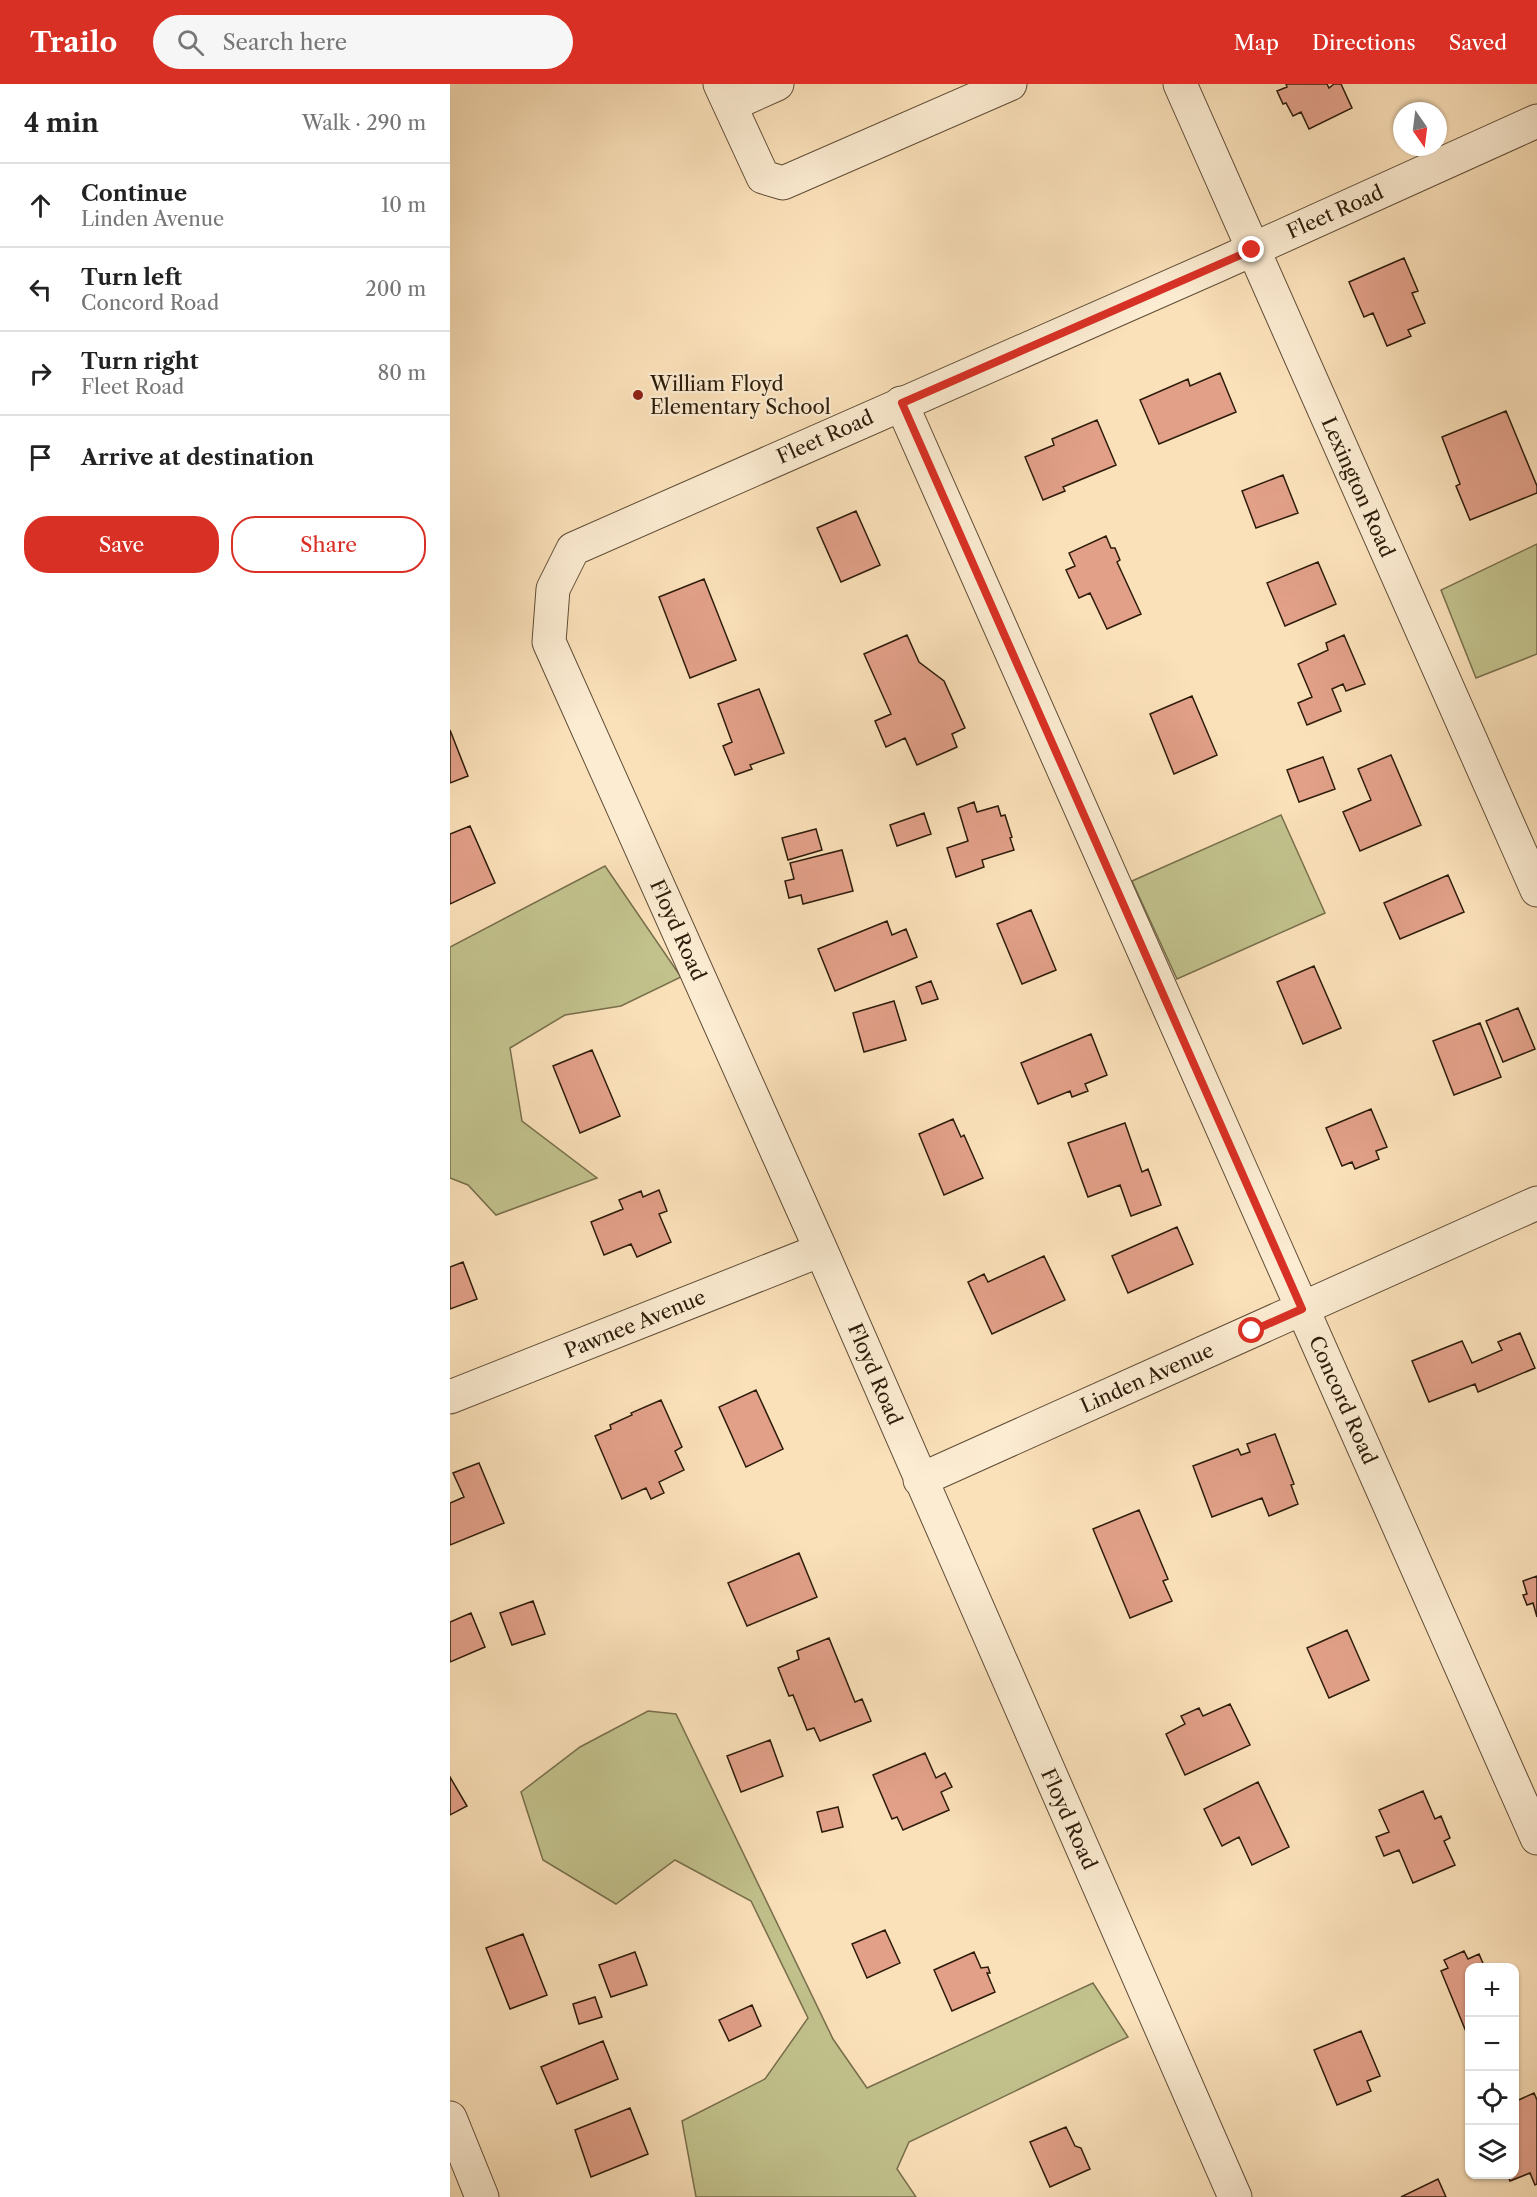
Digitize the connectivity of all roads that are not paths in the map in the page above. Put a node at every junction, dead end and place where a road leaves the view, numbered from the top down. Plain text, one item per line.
1 (777, 84) edge
2 (1010, 84) edge
3 (1180, 84) edge
4 (725, 95) edge
5 (1537, 121) edge
6 (1252, 250) junction
7 (902, 403) junction
8 (573, 549) joint
9 (1537, 890) edge
10 (1537, 1203) edge
11 (821, 1250) junction
12 (1302, 1309) junction
13 (450, 1397) edge
14 (920, 1480) junction
15 (1537, 1838) edge
16 (450, 2118) edge
17 (482, 2197) edge
18 (1235, 2197) edge

1 - 4 street
2 - 4 street
3 - 6 street, Lexington Road
5 - 6 street, Fleet Road
6 - 7 street, Fleet Road
6 - 9 street, Lexington Road
7 - 8 street, Fleet Road
7 - 12 street, Concord Road
8 - 11 street, Floyd Road
10 - 12 street, Linden Avenue
11 - 13 street, Pawnee Avenue
11 - 14 street, Floyd Road
12 - 14 street, Linden Avenue
12 - 15 street, Concord Road
14 - 18 street, Floyd Road
16 - 17 street

